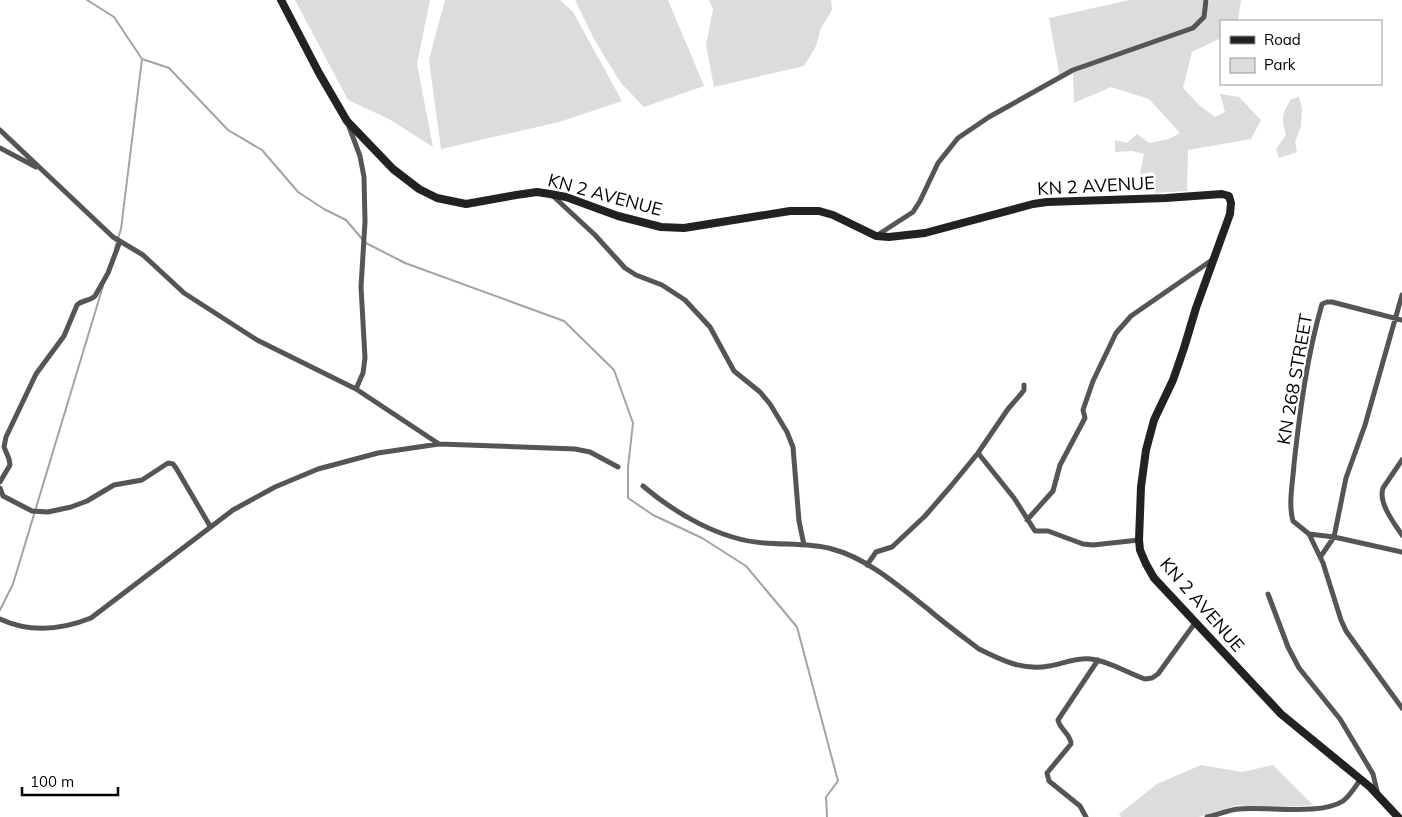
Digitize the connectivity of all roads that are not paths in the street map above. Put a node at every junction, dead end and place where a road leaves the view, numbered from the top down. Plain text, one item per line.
1 (281, 0) edge
2 (1206, 0) edge
3 (347, 121) junction
4 (0, 130) edge
5 (0, 148) edge
6 (43, 171) junction
7 (550, 194) junction
8 (876, 236) junction
9 (120, 241) junction
10 (1212, 260) junction
11 (1402, 295) edge
12 (1395, 319) junction
13 (1402, 320) edge
14 (1024, 385) dead end
15 (356, 389) junction
16 (439, 444) junction
17 (978, 454) junction
18 (1402, 460) edge
19 (618, 468) dead end
20 (0, 482) edge
21 (643, 486) dead end
22 (0, 488) edge
23 (1027, 520) junction
24 (210, 526) junction
25 (1309, 534) junction
26 (1402, 535) edge
27 (1334, 536) junction
28 (1139, 540) junction
29 (804, 545) junction
30 (1402, 552) edge
31 (1320, 556) junction
32 (866, 565) junction
33 (1268, 594) dead end
34 (0, 619) edge
35 (1195, 623) junction
36 (1098, 660) junction
37 (1402, 708) edge
38 (1360, 780) junction
39 (1378, 795) junction
40 (1086, 817) edge
41 (1207, 817) edge
42 (1398, 817) edge

1 - 3 main road, KN 2 AVENUE
2 - 8 street
3 - 7 main road, KN 2 AVENUE
3 - 15 street
4 - 6 street
5 - 6 street
6 - 9 street
7 - 8 main road, KN 2 AVENUE
7 - 29 street
8 - 10 main road, KN 2 AVENUE
9 - 15 street
9 - 20 street
10 - 23 street
10 - 28 main road, KN 2 AVENUE
11 - 12 street
12 - 13 street, KN 268 STREET
12 - 25 street, KN 268 STREET
12 - 27 street
14 - 17 street
15 - 16 street
16 - 19 street
16 - 24 street
17 - 23 street
17 - 32 street
18 - 26 street
21 - 29 street
22 - 24 street
23 - 28 street
24 - 34 street
25 - 27 street
25 - 31 street
27 - 30 street
27 - 31 street
28 - 35 main road, KN 2 AVENUE
29 - 32 street
31 - 37 street
32 - 36 street
33 - 39 street
35 - 36 street
35 - 38 main road, KN 2 AVENUE
36 - 40 street
38 - 39 main road, KN 2 AVENUE
38 - 41 street
39 - 42 main road, KN 2 AVENUE

